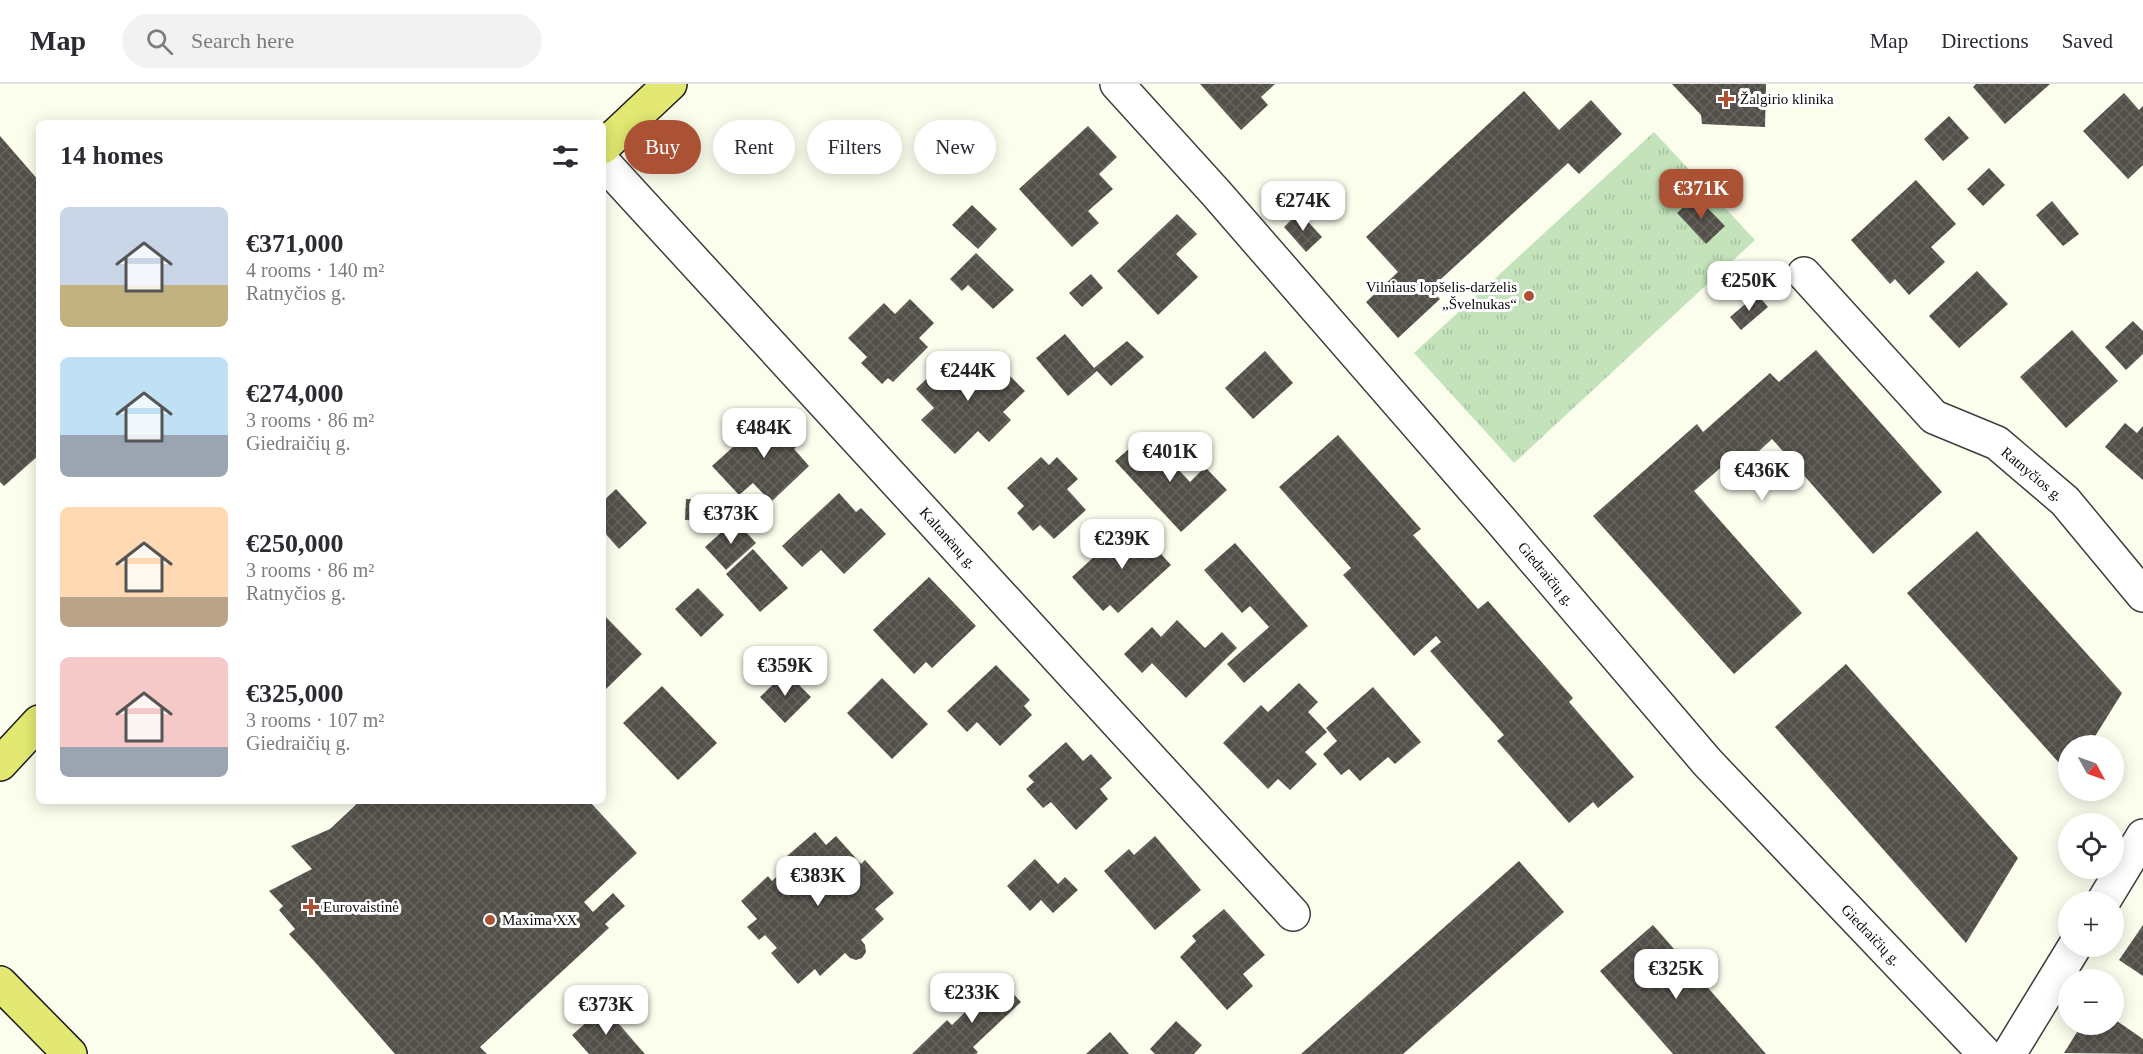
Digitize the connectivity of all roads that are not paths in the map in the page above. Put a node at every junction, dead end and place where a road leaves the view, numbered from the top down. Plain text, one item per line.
1 (670, 84) edge
2 (1117, 84) edge
3 (606, 144) edge
4 (606, 165) edge
5 (1804, 274) dead end
6 (2143, 595) edge
7 (36, 725) edge
8 (0, 764) edge
9 (2143, 836) edge
10 (2110, 891) edge
11 (1293, 914) dead end
12 (2068, 957) edge
13 (0, 983) edge
14 (70, 1054) edge
15 (1985, 1054) edge
16 (2010, 1054) edge

1 - 3 main road
2 - 15 street, Giedraičių g.
4 - 11 street, Kaltanėnų g.
5 - 6 street, Ratnyčios g.
7 - 8 main road
9 - 10 street
12 - 16 street
13 - 14 main road

